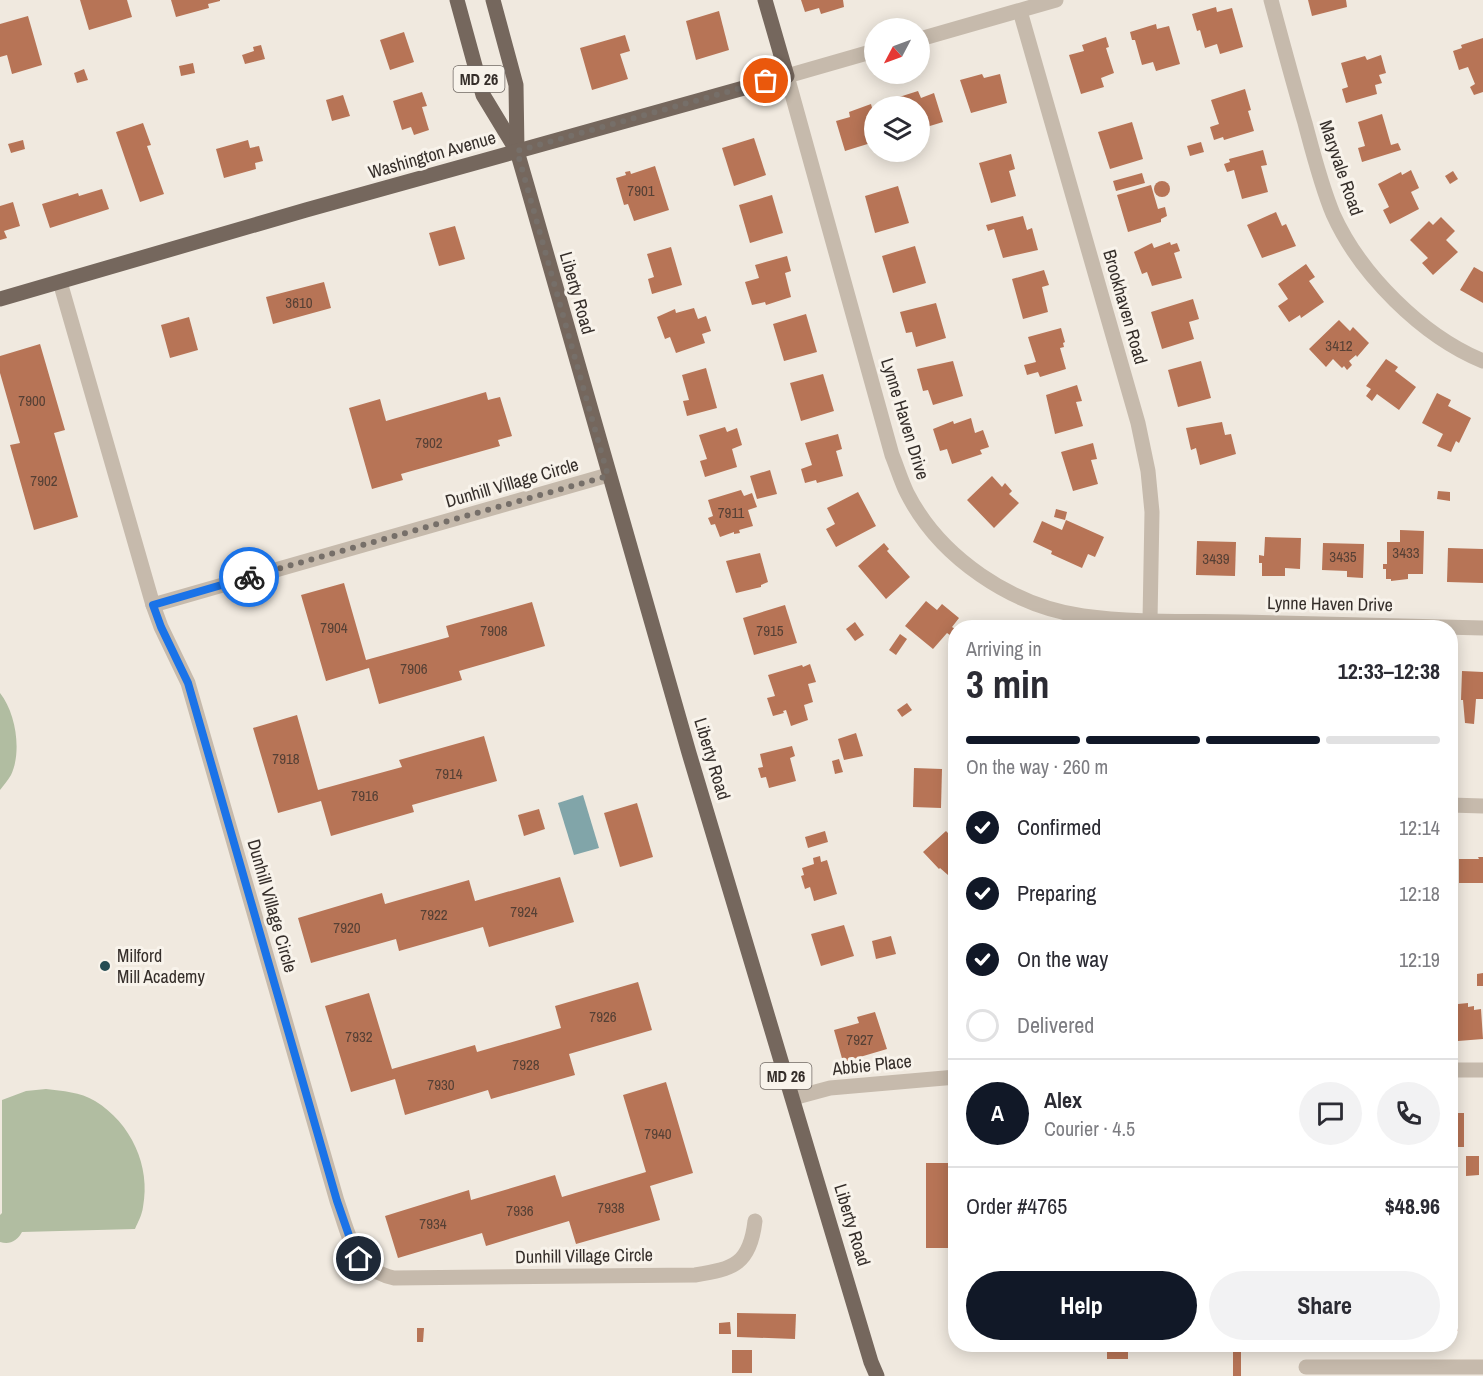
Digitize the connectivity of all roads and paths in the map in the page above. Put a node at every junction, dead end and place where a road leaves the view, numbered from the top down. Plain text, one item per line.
1 (457, 0) edge
2 (493, 0) edge
3 (765, 0) edge
4 (1056, 0) edge
5 (1270, 0) edge
6 (1020, 11) junction
7 (930, 36) edge
8 (864, 54) edge
9 (786, 76) junction
10 (517, 151) junction
11 (60, 282) junction
12 (0, 299) edge
13 (1483, 361) edge
14 (608, 476) junction
15 (153, 605) junction
16 (1150, 620) joint
17 (1458, 626) edge
18 (1483, 627) edge
19 (1458, 805) edge
20 (1483, 806) edge
21 (1458, 1070) edge
22 (1483, 1070) edge
23 (948, 1078) edge
24 (793, 1098) junction
25 (755, 1221) dead end
26 (1483, 1366) edge
27 (1306, 1367) dead end
28 (877, 1376) edge

1 - 10 main road, Liberty Road / MD 26
2 - 10 main road, Liberty Road / MD 26
3 - 9 main road, Lynne Haven Drive
4 - 6 street
5 - 13 street, Maryvale Road
6 - 7 street
6 - 16 street, Brookhaven Road
8 - 9 street, Washington Avenue
9 - 10 main road, Washington Avenue
9 - 16 street, Lynne Haven Drive
10 - 11 main road, Washington Avenue
10 - 14 main road, Liberty Road / MD 26
11 - 12 main road, Washington Avenue
11 - 15 street
14 - 15 street, Dunhill Village Circle
14 - 24 main road, Liberty Road / MD 26
15 - 25 street, Dunhill Village Circle
17 - 18 street, Lynne Haven Drive
19 - 20 street
21 - 22 street
23 - 24 street, Abbie Place
24 - 28 main road, Liberty Road / MD 26
26 - 27 street

